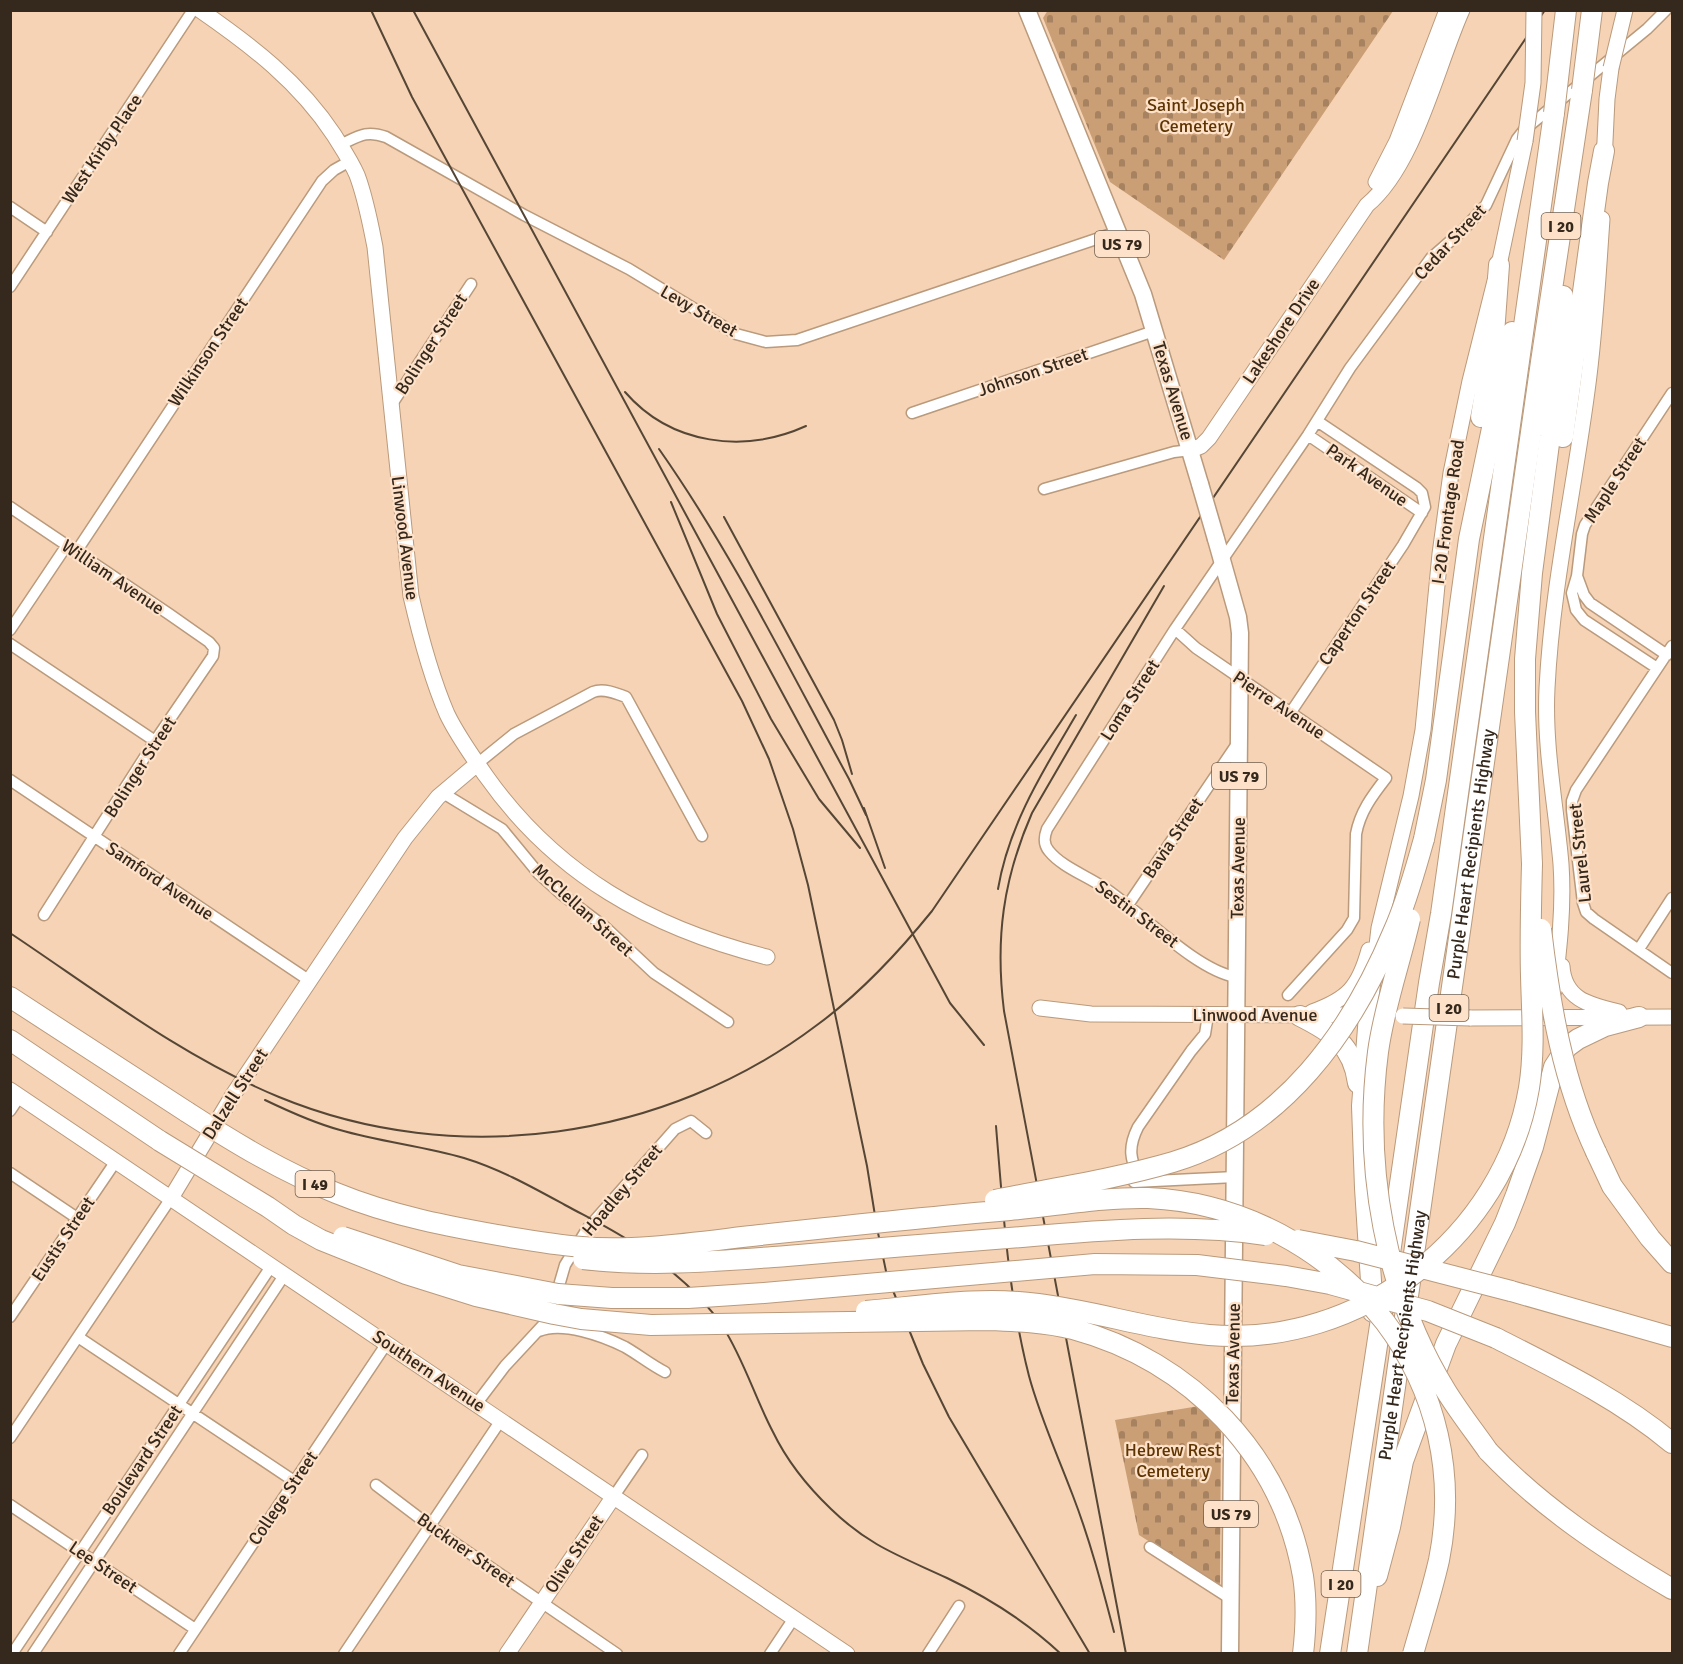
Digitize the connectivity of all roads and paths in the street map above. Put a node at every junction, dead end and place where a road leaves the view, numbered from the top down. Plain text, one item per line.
1 (193, 10) edge
2 (200, 10) edge
3 (1027, 10) edge
4 (1447, 10) edge
5 (1462, 10) edge
6 (1534, 10) edge
7 (1566, 10) edge
8 (1592, 10) edge
9 (1625, 10) edge
10 (1666, 10) edge
11 (1577, 123) junction
12 (340, 145) junction
13 (1604, 151) junction
14 (350, 161) junction
15 (1546, 177) junction
16 (1367, 205) junction
17 (10, 207) edge
18 (47, 232) junction
19 (1117, 232) junction
20 (1499, 265) junction
21 (471, 284) dead end
22 (10, 286) edge
23 (1154, 331) junction
24 (1672, 393) edge
25 (392, 404) junction
26 (912, 413) dead end
27 (1317, 421) junction
28 (1308, 435) junction
29 (1182, 451) junction
30 (1044, 489) dead end
31 (10, 507) edge
32 (1422, 513) junction
33 (1469, 539) junction
34 (66, 545) junction
35 (76, 552) junction
36 (1223, 561) junction
37 (1577, 576) junction
38 (1175, 629) junction
39 (10, 630) edge
40 (10, 644) edge
41 (214, 648) joint
42 (1670, 650) edge
43 (1657, 668) junction
44 (1240, 679) junction
45 (1291, 712) junction
46 (155, 741) junction
47 (1239, 741) junction
48 (1527, 752) junction
49 (477, 764) junction
50 (10, 780) edge
51 (442, 793) junction
52 (95, 836) junction
53 (702, 836) dead end
54 (1424, 839) junction
55 (1045, 842) joint
56 (1532, 864) junction
57 (1388, 887) junction
58 (1672, 898) edge
59 (1128, 905) junction
60 (44, 915) dead end
61 (1562, 922) junction
62 (1639, 949) junction
63 (767, 957) dead end
64 (1672, 973) edge
65 (1236, 977) junction
66 (310, 981) junction
67 (1288, 995) dead end
68 (10, 997) edge
69 (1040, 1008) dead end
70 (1208, 1015) junction
71 (1237, 1015) junction
72 (1369, 1015) junction
73 (1300, 1016) junction
74 (1639, 1017) junction
75 (1672, 1017) edge
76 (1551, 1018) junction
77 (728, 1022) dead end
78 (10, 1040) edge
79 (15, 1093) edge
80 (1362, 1106) junction
81 (10, 1111) edge
82 (1541, 1112) junction
83 (706, 1133) dead end
84 (116, 1161) junction
85 (10, 1173) edge
86 (1235, 1177) junction
87 (1139, 1181) junction
88 (1101, 1183) dead end
89 (171, 1198) junction
90 (268, 1207) junction
91 (77, 1218) junction
92 (907, 1219) junction
93 (456, 1228) junction
94 (1672, 1263) edge
95 (272, 1265) junction
96 (285, 1274) junction
97 (10, 1317) edge
98 (702, 1326) junction
99 (538, 1331) junction
100 (1672, 1336) edge
101 (78, 1337) junction
102 (387, 1343) junction
103 (1376, 1352) junction
104 (665, 1372) dead end
105 (477, 1404) junction
106 (179, 1405) junction
107 (193, 1413) junction
108 (501, 1420) junction
109 (10, 1438) edge
110 (1672, 1443) edge
111 (642, 1455) dead end
112 (294, 1481) junction
113 (375, 1485) dead end
114 (614, 1496) junction
115 (10, 1505) edge
116 (430, 1526) junction
117 (1150, 1547) dead end
118 (81, 1552) junction
119 (94, 1561) junction
120 (1672, 1589) edge
121 (1231, 1599) junction
122 (542, 1602) junction
123 (959, 1606) dead end
124 (794, 1618) junction
125 (195, 1629) junction
126 (1357, 1652) edge
127 (12, 1653) edge
128 (33, 1653) edge
129 (179, 1653) edge
130 (344, 1653) edge
131 (507, 1653) edge
132 (617, 1653) edge
133 (770, 1653) edge
134 (847, 1653) edge
135 (928, 1653) edge
136 (1230, 1653) edge
137 (1304, 1653) edge
138 (1330, 1653) edge
139 (1413, 1653) edge

1 - 18 street, West Kirby Place
2 - 12 main road, Linwood Avenue
3 - 19 main road, Texas Avenue / US 79
4 - 16 main road, Lakeshore Drive
5 - 16 main road, Lakeshore Drive
6 - 20 main road, I-20 Frontage Road, bridge
7 - 15 highway, Purple Heart Recipients Highway / I 20, bridge
8 - 11 highway, Purple Heart Recipients Highway / I 20, bridge
9 - 13 main road, bridge
10 - 27 street, Cedar Street
11 - 48 highway
11 - 126 highway, Purple Heart Recipients Highway / I 20
12 - 14 main road, Linwood Avenue
12 - 19 street, Levy Street
13 - 48 highway
13 - 61 main road
14 - 25 main road, Linwood Avenue
14 - 35 street, Wilkinson Street
15 - 33 highway
15 - 103 highway, Purple Heart Recipients Highway / I 20
16 - 29 main road, Lakeshore Drive
17 - 18 street
18 - 22 street, West Kirby Place
19 - 23 main road, Texas Avenue / US 79
20 - 33 highway
20 - 57 main road, I-20 Frontage Road
21 - 25 street, Bolinger Street
23 - 26 street, Johnson Street
23 - 29 main road, Texas Avenue / US 79
24 - 37 street, Maple Street
25 - 49 main road, Linwood Avenue
27 - 28 street, Cedar Street
27 - 32 street, Park Avenue
28 - 32 street, Park Avenue
28 - 36 street, Cedar Street
29 - 30 street
29 - 36 main road, Texas Avenue / US 79, bridge
31 - 34 street, William Avenue
32 - 45 street, Caperton Street
33 - 54 highway
34 - 35 street, William Avenue
34 - 39 street
35 - 41 street, William Avenue
36 - 38 street, Loma Street
36 - 44 main road, Texas Avenue / US 79
37 - 42 street
37 - 43 street
38 - 44 street, Pierre Avenue
38 - 55 street, Loma Street
40 - 46 street
41 - 46 street, Bolinger Street
42 - 43 street, Laurel Street
43 - 62 street, Laurel Street
44 - 45 street, Pierre Avenue
44 - 47 main road, Texas Avenue / US 79
45 - 67 street, Pierre Avenue
46 - 52 street, Bolinger Street
47 - 59 street, Bavia Street
47 - 65 main road, Texas Avenue / US 79
48 - 56 highway
49 - 51 main road, Dalzell Street
49 - 53 street
49 - 63 main road, Linwood Avenue
50 - 52 street, Samford Avenue
51 - 66 main road, Dalzell Street
51 - 77 street, McClellan Street
52 - 60 street, Bolinger Street
52 - 66 street, Samford Avenue
54 - 92 highway, bridge
54 - 120 highway, bridge
55 - 59 street, Sestin Street
56 - 94 highway, bridge
56 - 98 highway, bridge
57 - 72 main road, I-20 Frontage Road
57 - 73 main road
58 - 62 street
59 - 65 street, Sestin Street
61 - 74 main road
61 - 76 main road
62 - 64 street, Laurel Street
65 - 71 main road, Texas Avenue / US 79
66 - 89 main road, Dalzell Street
68 - 93 highway, I 49, bridge
69 - 70 main road, Linwood Avenue
70 - 71 main road, Linwood Avenue
70 - 87 street
71 - 73 main road, Linwood Avenue
71 - 86 main road, Texas Avenue / US 79
72 - 73 main road, Linwood Avenue
72 - 76 main road, Linwood Avenue, bridge
72 - 80 highway
73 - 80 highway
74 - 75 main road
74 - 76 main road
74 - 82 highway
76 - 82 highway
78 - 90 highway, bridge
79 - 81 street
79 - 84 main road, Southern Avenue
80 - 103 highway
82 - 126 highway
83 - 99 street, Hoadley Street
84 - 89 main road, Southern Avenue
84 - 91 street, Eustis Street
85 - 91 street
86 - 87 street
86 - 121 main road, Texas Avenue / US 79
87 - 88 street
89 - 95 main road, Southern Avenue
89 - 101 street, Dalzell Street
90 - 98 highway, bridge
90 - 110 highway, bridge
91 - 97 street, Eustis Street
92 - 93 highway, bridge
92 - 139 highway, bridge
93 - 100 highway, bridge
95 - 96 main road, Southern Avenue
95 - 106 street, Boulevard Street
96 - 102 main road, Southern Avenue
96 - 107 street, Boulevard Street
98 - 137 highway, bridge
99 - 104 street
99 - 105 street, Hoadley Street
101 - 106 street
101 - 109 street, Dalzell Street
102 - 105 main road, Southern Avenue
102 - 112 street, College Street
103 - 138 highway, Purple Heart Recipients Highway / I 20
105 - 108 main road, Southern Avenue
106 - 107 street
106 - 118 street, Boulevard Street
107 - 112 street
107 - 119 street, Boulevard Street
108 - 114 main road, Southern Avenue
108 - 116 street
111 - 114 street, Olive Street
112 - 125 street, College Street
113 - 116 street, Buckner Street
114 - 122 main road, Olive Street
114 - 124 main road, Southern Avenue
115 - 118 street, Lee Street
116 - 122 street, Buckner Street
116 - 130 street
117 - 121 street
118 - 119 street, Lee Street
118 - 127 street, Boulevard Street
119 - 125 street, Lee Street
119 - 128 street, Boulevard Street
121 - 136 main road, Texas Avenue / US 79
122 - 131 main road, Olive Street
122 - 132 street, Buckner Street
123 - 135 street
124 - 133 street
124 - 134 main road, Southern Avenue
125 - 129 street, College Street

